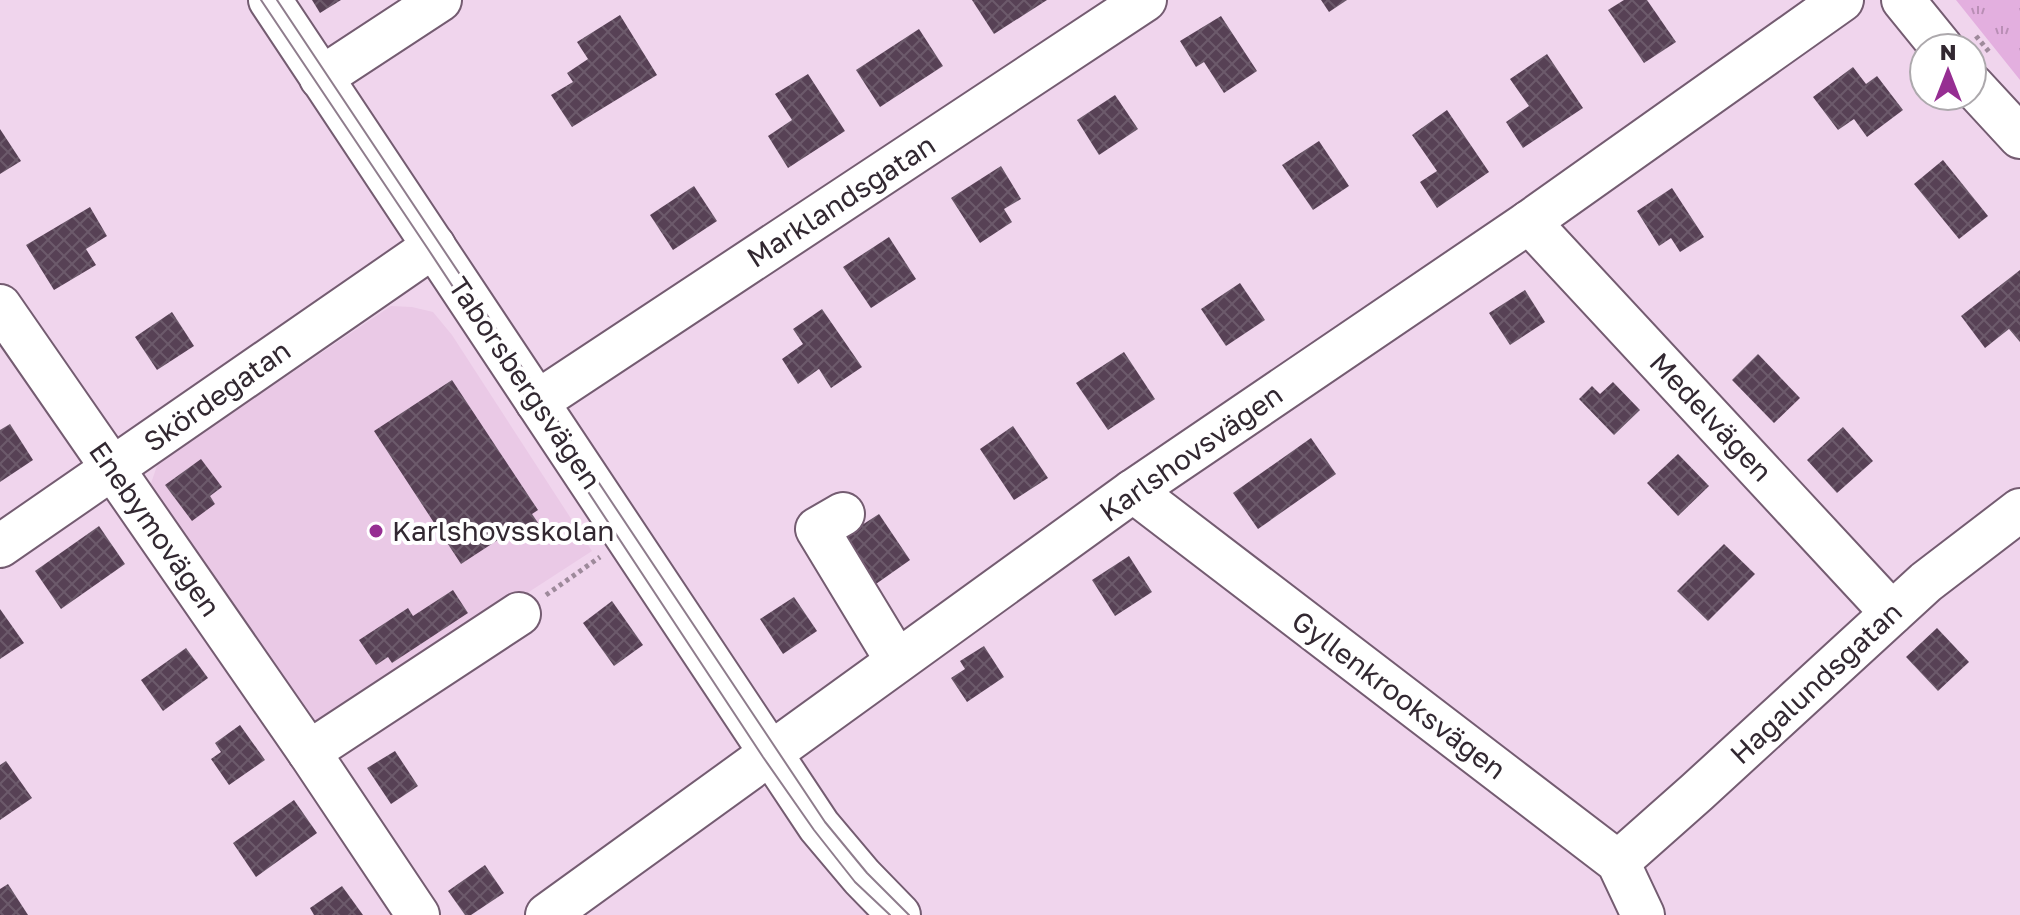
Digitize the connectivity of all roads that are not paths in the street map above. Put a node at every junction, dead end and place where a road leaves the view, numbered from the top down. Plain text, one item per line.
1 (270, 0) edge
2 (440, 0) edge
3 (1145, 0) edge
4 (1842, 0) edge
5 (1903, 0) edge
6 (1947, 32) edge
7 (321, 78) junction
8 (1988, 80) edge
9 (2020, 137) edge
10 (1529, 222) junction
11 (434, 246) junction
12 (0, 306) edge
13 (537, 402) junction
14 (113, 469) junction
15 (1133, 491) junction
16 (2020, 510) edge
17 (843, 514) dead end
18 (0, 546) edge
19 (1892, 613) junction
20 (519, 614) road end
21 (897, 661) junction
22 (309, 752) junction
23 (769, 753) junction
24 (1618, 862) junction
25 (418, 915) edge
26 (547, 915) edge
27 (899, 915) edge
28 (1643, 915) edge

1 - 7 street, Taborsbergsvägen
2 - 7 street
3 - 13 street, Marklandsgatan
4 - 10 street, Karlshovsvägen
5 - 6 street
7 - 11 street, Taborsbergsvägen
8 - 9 street
10 - 15 street, Karlshovsvägen
10 - 19 street, Medelvägen
11 - 13 street, Taborsbergsvägen
11 - 14 street, Skördegatan
12 - 14 street, Enebymovägen
13 - 23 street, Taborsbergsvägen
14 - 18 street, Skördegatan
14 - 22 street, Enebymovägen
15 - 21 street, Karlshovsvägen
15 - 24 street, Gyllenkrooksvägen
16 - 19 street, Hagalundsgatan
17 - 21 street
19 - 24 street, Hagalundsgatan
20 - 22 street
21 - 23 street, Karlshovsvägen
22 - 25 street, Enebymovägen
23 - 26 street, Karlshovsvägen
23 - 27 street, Taborsbergsvägen
24 - 28 street, Gyllenkrooksvägen

